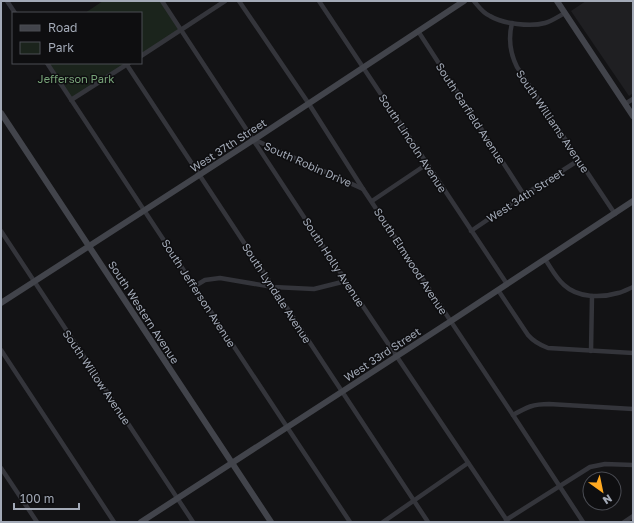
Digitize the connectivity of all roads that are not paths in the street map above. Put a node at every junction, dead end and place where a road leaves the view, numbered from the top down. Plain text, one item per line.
1 (8, 1) edge
2 (162, 1) edge
3 (225, 1) edge
4 (239, 1) edge
5 (319, 1) edge
6 (464, 1) edge
7 (474, 1) edge
8 (557, 1) edge
9 (14, 12) edge
10 (565, 12) junction
11 (512, 23) junction
12 (181, 30) junction
13 (418, 31) junction
14 (142, 55) edge
15 (48, 64) edge
16 (128, 64) edge
17 (364, 67) junction
18 (633, 99) edge
19 (71, 100) junction
20 (309, 104) junction
21 (629, 107) edge
22 (1, 113) edge
23 (633, 116) edge
24 (254, 140) junction
25 (579, 160) junction
26 (427, 164) junction
27 (200, 175) junction
28 (363, 189) junction
29 (524, 195) junction
30 (372, 201) junction
31 (633, 201) edge
32 (145, 210) junction
33 (614, 214) junction
34 (471, 230) junction
35 (1, 231) edge
36 (89, 246) junction
37 (545, 259) junction
38 (346, 281) junction
39 (34, 282) junction
40 (507, 284) junction
41 (195, 286) junction
42 (273, 287) junction
43 (633, 287) edge
44 (498, 290) junction
45 (592, 296) junction
46 (1, 303) edge
47 (451, 321) junction
48 (1, 350) edge
49 (591, 351) junction
50 (633, 353) edge
51 (396, 356) junction
52 (341, 392) junction
53 (633, 408) edge
54 (513, 415) junction
55 (287, 427) junction
56 (232, 463) junction
57 (468, 463) junction
58 (633, 465) edge
59 (1, 468) edge
60 (559, 486) junction
61 (177, 498) junction
62 (414, 501) junction
63 (633, 516) edge
64 (507, 521) edge
65 (36, 522) edge
66 (114, 522) edge
67 (141, 522) edge
68 (193, 522) edge
69 (271, 522) edge
70 (350, 522) edge
71 (383, 522) edge
72 (428, 522) edge
73 (583, 522) edge
74 (624, 522) edge

1 - 9 street
2 - 12 street, South Holly Avenue
3 - 12 street
4 - 20 street, South Elmwood Avenue
5 - 17 street, South Lincoln Avenue
6 - 13 street, West 37th Street
7 - 11 street
8 - 10 street
10 - 11 street
10 - 21 street
11 - 25 street, South Williams Avenue
12 - 14 street
12 - 24 street, South Holly Avenue
13 - 17 street, West 37th Street
13 - 29 street, South Garfield Avenue
15 - 19 street, South Jefferson Avenue
16 - 19 street
16 - 27 street, South Lyndale Avenue
17 - 20 street, West 37th Street
17 - 26 street, South Lincoln Avenue
18 - 21 street
19 - 32 street, South Jefferson Avenue
20 - 24 street, West 37th Street
20 - 28 street, South Elmwood Avenue
21 - 23 street
22 - 36 street, South Western Avenue
24 - 27 street, West 37th Street
24 - 28 street, South Robin Drive
24 - 38 street, South Holly Avenue
25 - 29 street, West 34th Street
25 - 33 street, South Williams Avenue
26 - 30 street
26 - 34 street, South Lincoln Avenue
27 - 32 street, West 37th Street
27 - 42 street, South Lyndale Avenue
28 - 30 street, South Elmwood Avenue
29 - 34 street, West 34th Street
30 - 47 street, South Elmwood Avenue
31 - 33 street, West 33rd Street
32 - 36 street, West 37th Street
32 - 41 street, South Jefferson Avenue
33 - 37 street, West 33rd Street
34 - 40 street, South Lincoln Avenue
35 - 39 street, South Willow Avenue
36 - 39 street, West 37th Street
36 - 56 street, South Western Avenue
37 - 40 street, West 33rd Street
37 - 45 street
38 - 42 street
38 - 51 street, South Holly Avenue
39 - 46 street, West 37th Street
39 - 61 street, South Willow Avenue
40 - 44 street, West 33rd Street
41 - 42 street
41 - 55 street, South Jefferson Avenue
42 - 52 street, South Lyndale Avenue
43 - 45 street
44 - 47 street, West 33rd Street
44 - 49 street
45 - 49 street
47 - 51 street, West 33rd Street
47 - 54 street, South Elmwood Avenue
48 - 66 street
49 - 50 street
51 - 52 street, West 33rd Street
51 - 57 street, South Holly Avenue
52 - 55 street, West 33rd Street
52 - 62 street, South Lyndale Avenue
53 - 54 street
54 - 60 street, South Elmwood Avenue
55 - 56 street, West 33rd Street
55 - 70 street, South Jefferson Avenue
56 - 61 street, West 33rd Street
56 - 69 street, South Western Avenue
57 - 62 street
57 - 64 street, South Holly Avenue
58 - 60 street
59 - 65 street
60 - 64 street
60 - 73 street, South Elmwood Avenue
61 - 67 street, West 33rd Street
61 - 68 street, South Willow Avenue
62 - 71 street
62 - 72 street, South Lyndale Avenue
63 - 74 street

